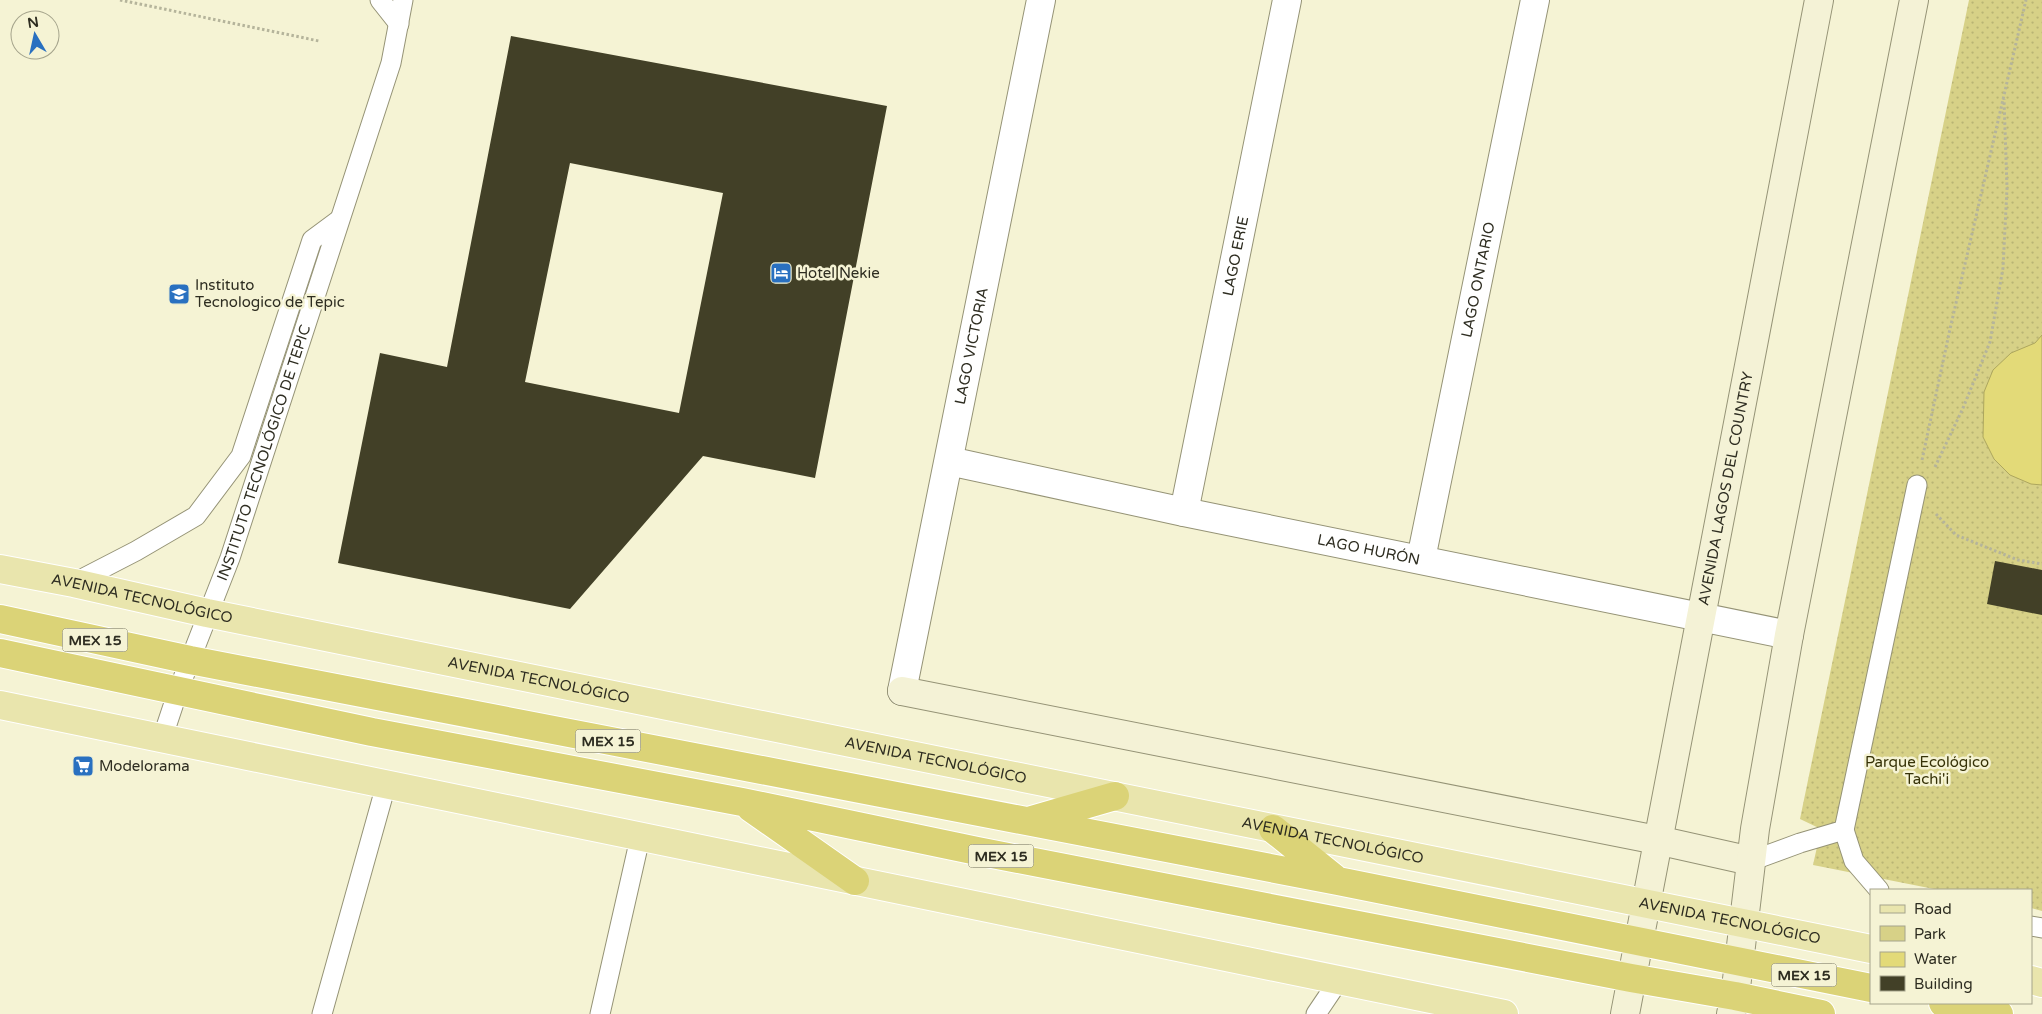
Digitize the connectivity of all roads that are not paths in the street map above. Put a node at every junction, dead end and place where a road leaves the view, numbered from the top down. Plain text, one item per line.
1 (380, 0) edge
2 (403, 0) edge
3 (1041, 0) edge
4 (1287, 0) edge
5 (1536, 0) edge
6 (1819, 0) edge
7 (1914, 0) edge
8 (399, 24) junction
9 (339, 220) junction
10 (949, 461) junction
11 (1918, 491) road end
12 (1184, 512) junction
13 (1421, 559) junction
14 (0, 569) edge
15 (74, 583) junction
16 (208, 613) junction
17 (1700, 617) junction
18 (0, 619) edge
19 (1789, 635) junction
20 (0, 653) edge
21 (190, 660) junction
22 (178, 691) junction
23 (0, 705) edge
24 (162, 739) junction
25 (386, 785) junction
26 (1115, 796) junction
27 (742, 802) junction
28 (1026, 821) junction
29 (1273, 829) junction
30 (1844, 830) junction
31 (640, 838) junction
32 (1657, 840) junction
33 (1751, 861) junction
34 (1338, 881) junction
35 (855, 882) junction
36 (1878, 889) edge
37 (1645, 904) junction
38 (1742, 924) junction
39 (1638, 941) junction
40 (1870, 949) edge
41 (1738, 961) junction
42 (1631, 978) junction
43 (1339, 980) junction
44 (1870, 988) edge
45 (1948, 1004) edge
46 (1733, 1005) edge
47 (322, 1014) edge
48 (600, 1014) edge
49 (1316, 1014) edge
50 (1504, 1014) edge
51 (1625, 1014) edge
52 (1820, 1014) edge
53 (1999, 1014) edge

1 - 8 lane
2 - 8 lane, INSTITUTO TECNOLÓGICO DE TEPIC
3 - 10 street, LAGO VICTORIA
4 - 12 street, LAGO ERIE
5 - 13 street, LAGO ONTARIO
6 - 17 street, AVENIDA LAGOS DEL COUNTRY
7 - 19 street
8 - 9 lane, INSTITUTO TECNOLÓGICO DE TEPIC
9 - 15 lane
9 - 16 lane, INSTITUTO TECNOLÓGICO DE TEPIC
10 - 12 street, LAGO HURÓN
10 - 32 street, LAGO VICTORIA
11 - 30 lane
12 - 13 street, LAGO HURÓN
13 - 17 street, LAGO HURÓN
14 - 15 main road, AVENIDA TECNOLÓGICO
15 - 16 main road, AVENIDA TECNOLÓGICO
16 - 21 lane, INSTITUTO TECNOLÓGICO DE TEPIC
16 - 26 main road, AVENIDA TECNOLÓGICO
17 - 19 street, LAGO HURÓN
17 - 32 street, AVENIDA LAGOS DEL COUNTRY
18 - 21 highway, MEX 15
19 - 33 street
20 - 22 highway, MEX 15
21 - 22 lane, INSTITUTO TECNOLÓGICO DE TEPIC
21 - 28 highway, MEX 15
22 - 24 lane, INSTITUTO TECNOLÓGICO DE TEPIC
22 - 27 highway, MEX 15
23 - 24 main road
24 - 25 main road
25 - 31 main road
25 - 47 lane
26 - 28 highway
26 - 29 main road, AVENIDA TECNOLÓGICO
27 - 35 highway
27 - 42 highway, MEX 15
28 - 34 highway, MEX 15
29 - 34 highway
29 - 37 main road, AVENIDA TECNOLÓGICO
30 - 33 lane
30 - 36 lane
31 - 35 main road
31 - 48 lane
32 - 33 street
32 - 37 street, AVENIDA LAGOS DEL COUNTRY
33 - 38 street
34 - 39 highway, MEX 15
35 - 43 main road
37 - 38 main road, AVENIDA TECNOLÓGICO
37 - 39 street, AVENIDA LAGOS DEL COUNTRY
38 - 40 main road, AVENIDA TECNOLÓGICO
38 - 41 street
39 - 41 highway, MEX 15
39 - 42 street, AVENIDA LAGOS DEL COUNTRY
41 - 44 highway, MEX 15
41 - 46 street
42 - 46 highway, MEX 15
42 - 51 street, AVENIDA LAGOS DEL COUNTRY
43 - 49 lane
43 - 50 main road
45 - 53 highway
46 - 52 highway, MEX 15

